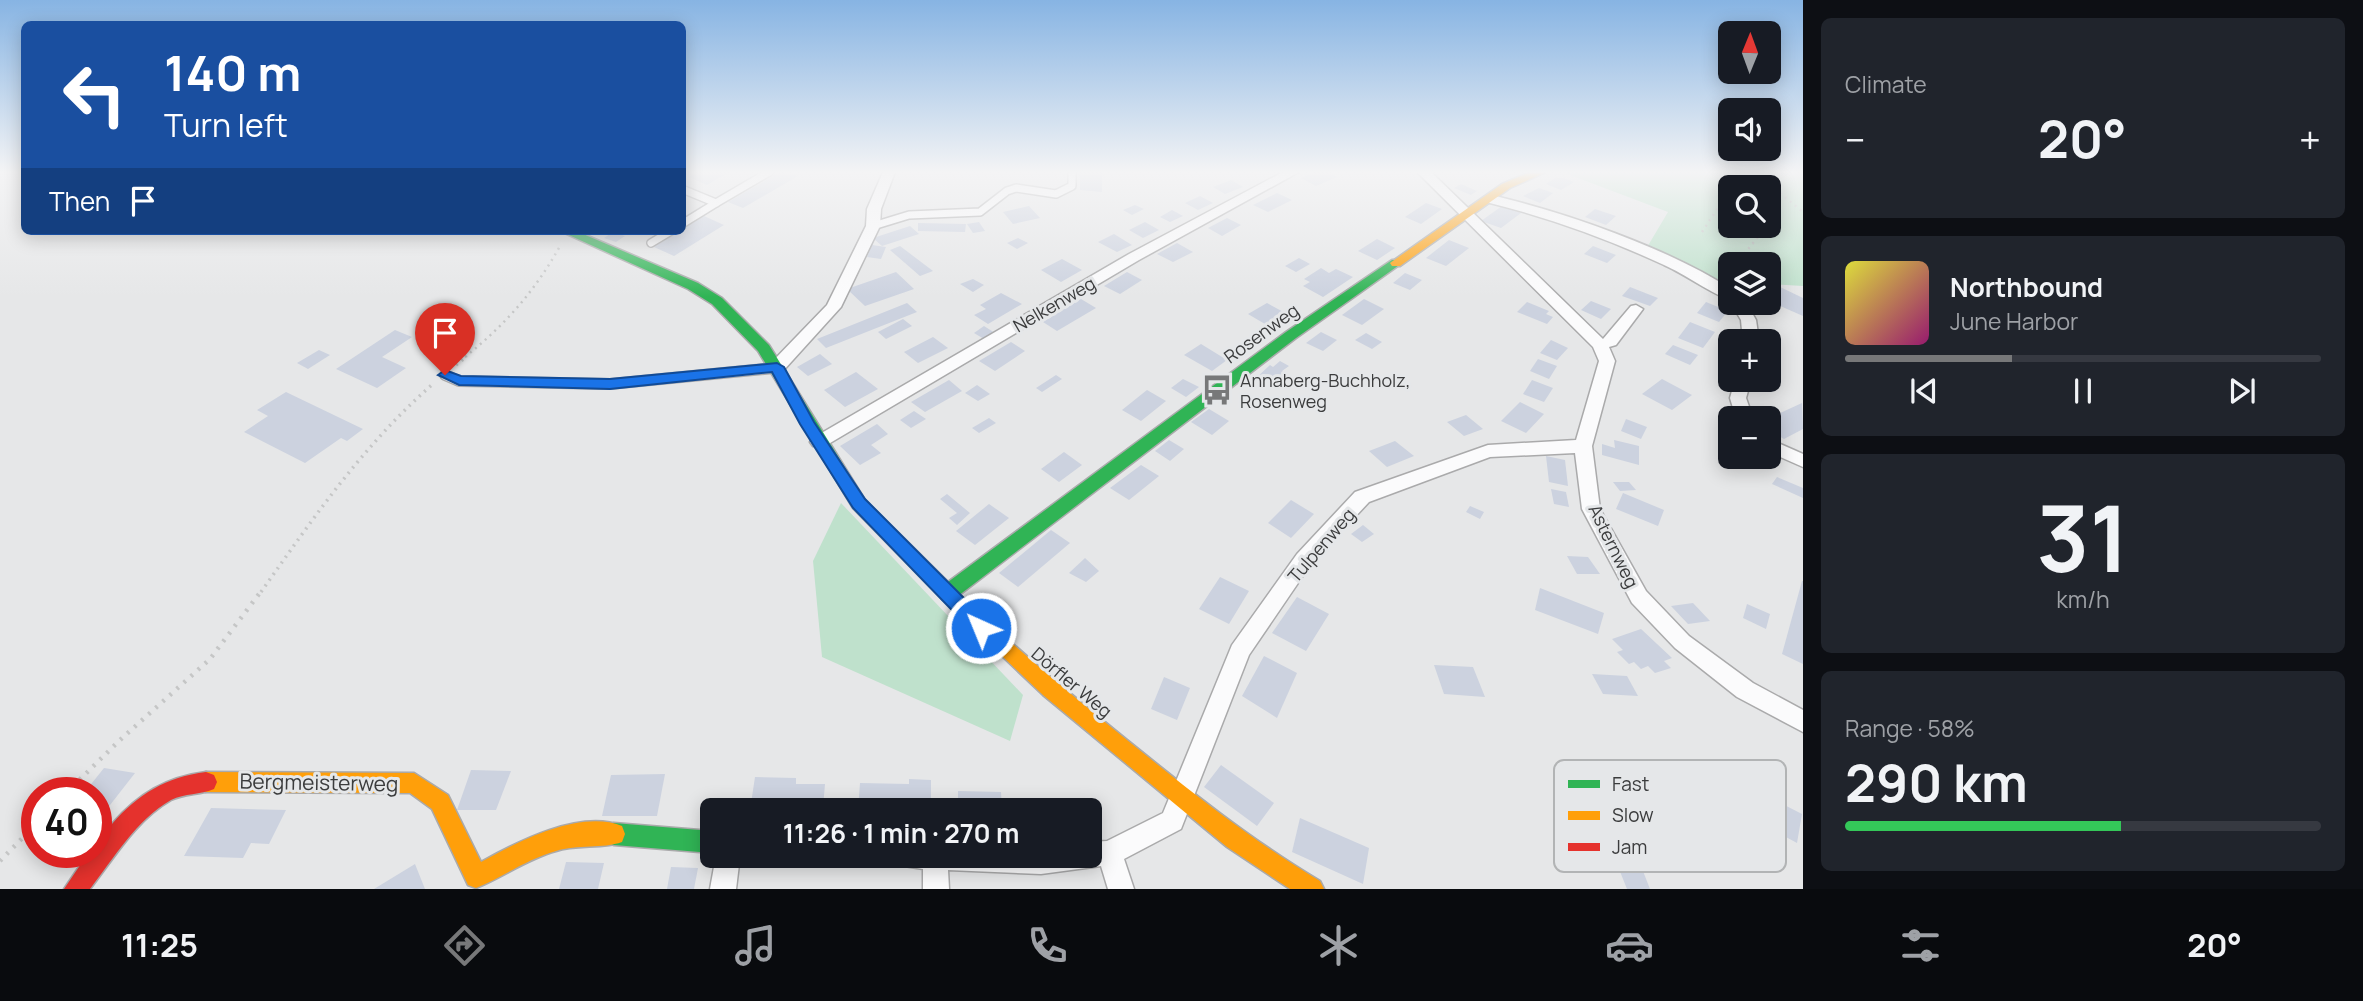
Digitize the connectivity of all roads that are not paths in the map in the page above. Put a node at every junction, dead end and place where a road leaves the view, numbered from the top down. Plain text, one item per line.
1 (874, 213) edge
2 (945, 213) edge
3 (1216, 213) edge
4 (1543, 213) edge
5 (1467, 215) joint
6 (873, 226) junction
7 (576, 235) edge
8 (664, 235) edge
9 (651, 243) dead end
10 (1718, 287) edge
11 (1636, 309) dead end
12 (1600, 345) junction
13 (777, 367) junction
14 (445, 375) road end
15 (819, 443) junction
16 (1583, 446) junction
17 (1781, 451) edge
18 (1803, 461) edge
19 (947, 593) junction
20 (1803, 723) edge
21 (1182, 799) junction
22 (700, 841) edge
23 (1102, 853) edge
24 (1102, 857) edge
25 (727, 868) edge
26 (935, 868) edge
27 (479, 883) edge
28 (76, 889) edge
29 (723, 889) edge
30 (936, 889) edge
31 (1121, 889) edge
32 (1312, 889) edge

1 - 6 street
2 - 6 lane
3 - 15 street, Nelkenweg
4 - 10 street
5 - 12 street
5 - 19 street, Rosenweg
6 - 13 street
7 - 13 street, Dörfler Weg
8 - 9 lane
11 - 12 street
12 - 16 street, Asternweg
13 - 14 lane
13 - 15 street, Dörfler Weg
15 - 19 street, Dörfler Weg
16 - 20 street, Asternweg
16 - 21 street, Tulpenweg
17 - 18 street
19 - 21 street, Dörfler Weg
21 - 23 street
21 - 32 street, Dörfler Weg
22 - 27 street, Bergmeisterweg
24 - 31 street
25 - 29 street
26 - 30 street
27 - 28 street, Bergmeisterweg

